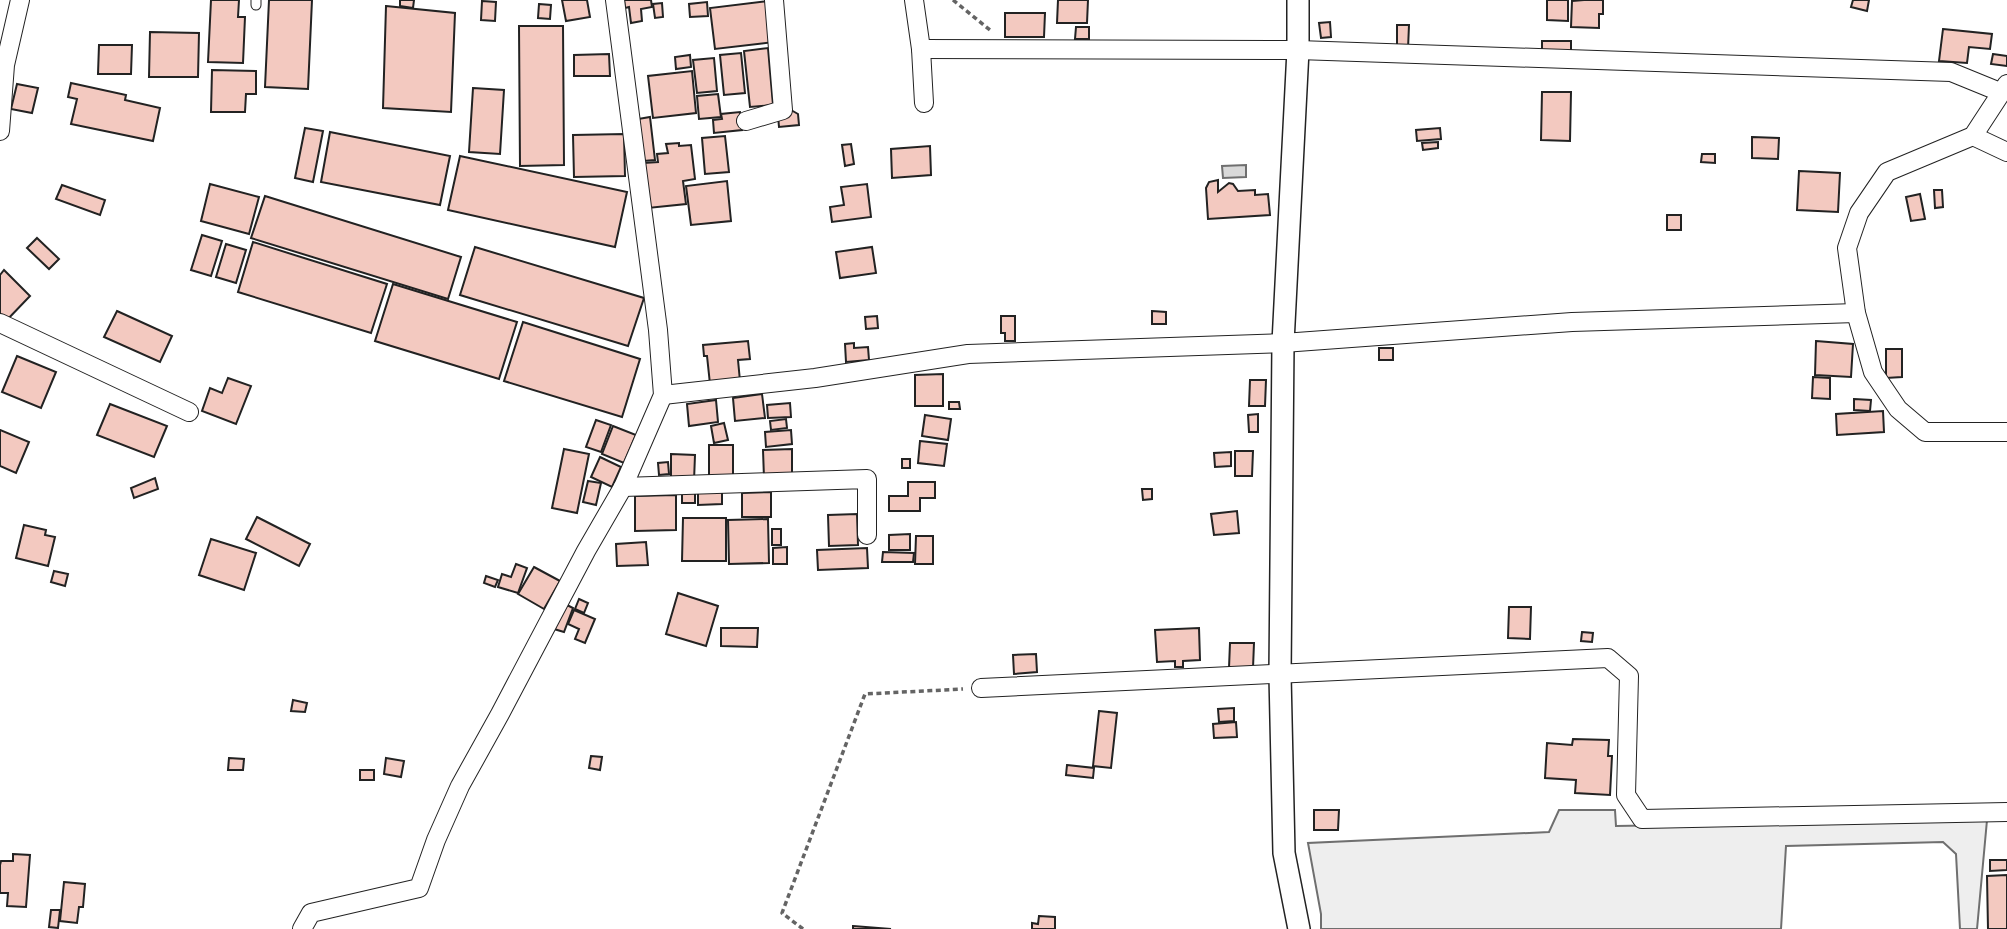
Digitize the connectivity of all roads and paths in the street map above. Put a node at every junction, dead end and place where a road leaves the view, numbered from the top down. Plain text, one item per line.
1 (20, 0) edge
2 (615, 0) edge
3 (774, 0) edge
4 (914, 0) edge
5 (953, 0) edge
6 (1297, 0) edge
7 (921, 49) junction
8 (1013, 49) junction
9 (1298, 50) junction
10 (2003, 88) edge
11 (924, 103) dead end
12 (746, 121) dead end
13 (0, 131) edge
14 (1973, 136) junction
15 (2007, 152) edge
16 (1856, 313) junction
17 (0, 323) edge
18 (1283, 343) junction
19 (663, 395) junction
20 (189, 412) dead end
21 (2007, 432) edge
22 (623, 487) junction
23 (867, 535) dead end
24 (1280, 675) junction
25 (981, 688) joint
26 (2007, 813) edge
27 (302, 929) edge
28 (803, 929) edge
29 (1300, 929) edge

1 - 13 street
2 - 19 street
3 - 12 street
4 - 7 street
5 - 8 path
6 - 9 street
7 - 8 street
7 - 11 street
8 - 9 street
9 - 10 street
9 - 18 street
10 - 14 street
14 - 15 street
14 - 16 street
16 - 18 street
16 - 21 street
17 - 20 street
18 - 19 street
18 - 24 street
19 - 22 street
22 - 23 street
22 - 27 street
24 - 25 street
24 - 26 street
24 - 29 street
25 - 28 path

